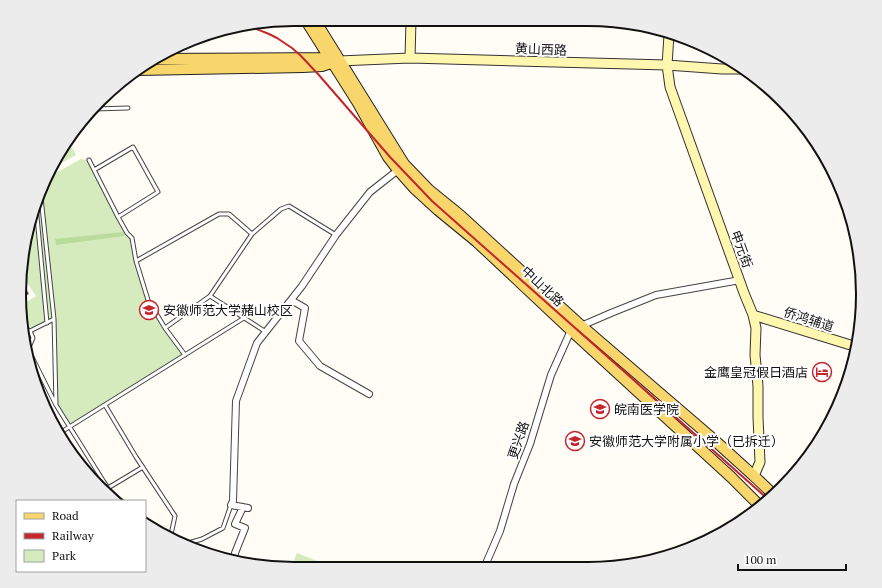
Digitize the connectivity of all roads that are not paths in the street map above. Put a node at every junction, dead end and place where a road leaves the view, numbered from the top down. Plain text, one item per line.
1 (310, 26) edge
2 (317, 26) edge
3 (411, 26) edge
4 (669, 38) edge
5 (410, 58) junction
6 (165, 59) edge
7 (334, 61) junction
8 (667, 65) junction
9 (734, 69) edge
10 (147, 70) edge
11 (128, 108) dead end
12 (100, 109) edge
13 (89, 160) dead end
14 (94, 170) junction
15 (398, 170) junction
16 (42, 203) edge
17 (118, 217) junction
18 (37, 218) edge
19 (252, 234) junction
20 (336, 235) junction
21 (136, 261) junction
22 (740, 280) junction
23 (210, 296) junction
24 (291, 300) junction
25 (753, 315) junction
26 (244, 318) junction
27 (54, 319) junction
28 (47, 323) junction
29 (576, 326) junction
30 (165, 328) junction
31 (30, 331) joint
32 (266, 332) junction
33 (31, 344) edge
34 (851, 345) edge
35 (185, 355) junction
36 (35, 363) edge
37 (368, 394) dead end
38 (56, 405) junction
39 (104, 405) junction
40 (69, 427) junction
41 (64, 430) edge
42 (143, 467) junction
43 (754, 476) junction
44 (104, 482) joint
45 (107, 487) edge
46 (108, 488) edge
47 (770, 491) edge
48 (756, 502) edge
49 (232, 505) junction
50 (171, 532) edge
51 (191, 542) edge
52 (235, 555) edge
53 (487, 562) edge

1 - 7 main road, 中山北路
2 - 7 main road, 中山北路
3 - 5 street
4 - 8 street, 申元街
5 - 7 street, 黄山西路
5 - 8 street, 黄山西路
6 - 7 main road, 黄山西路
7 - 10 main road, 黄山西路
7 - 15 main road, 中山北路
7 - 29 main road
8 - 9 street, 黄山西路
8 - 22 street, 申元街
11 - 12 lane
13 - 14 lane
14 - 17 lane
14 - 17 lane
15 - 20 street
15 - 29 main road, 中山北路
16 - 27 lane
17 - 21 lane
18 - 28 lane
19 - 20 lane
19 - 21 lane
19 - 23 lane
20 - 24 street
21 - 30 lane
22 - 25 street, 申元街
22 - 29 street
23 - 26 lane
23 - 30 lane
24 - 32 street
24 - 37 street
25 - 34 street, 侨鸿辅道
25 - 43 street, 申元街
26 - 32 lane
26 - 35 lane
27 - 28 lane
27 - 38 lane
28 - 31 lane
29 - 43 main road
29 - 48 main road, 中山北路
29 - 53 street, 更兴路
30 - 35 lane
31 - 33 lane
32 - 49 street
35 - 39 lane
36 - 38 lane
38 - 40 lane
39 - 40 lane
39 - 42 lane
40 - 41 lane
40 - 44 lane
42 - 46 lane
42 - 50 lane
43 - 47 main road
44 - 45 lane
49 - 51 lane
49 - 52 street

